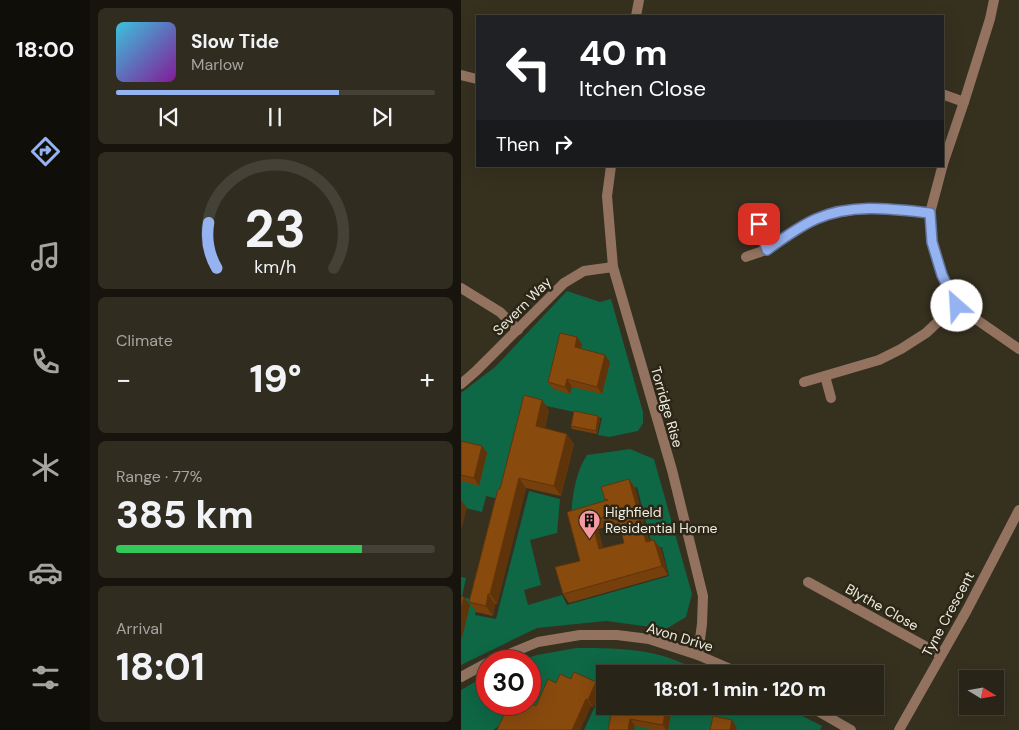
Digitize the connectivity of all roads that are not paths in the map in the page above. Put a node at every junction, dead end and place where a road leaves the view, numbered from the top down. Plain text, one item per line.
1 (639, 0) edge
2 (994, 0) edge
3 (636, 15) edge
4 (461, 75) edge
5 (476, 79) edge
6 (944, 95) edge
7 (964, 102) junction
8 (944, 161) edge
9 (611, 167) edge
10 (942, 167) edge
11 (930, 213) junction
12 (759, 224) dead end
13 (767, 250) junction
14 (746, 257) dead end
15 (613, 267) junction
16 (461, 288) edge
17 (957, 306) junction
18 (518, 330) junction
19 (1019, 349) edge
20 (825, 376) junction
21 (804, 382) dead end
22 (461, 384) edge
23 (831, 398) dead end
24 (1019, 510) edge
25 (809, 582) dead end
26 (518, 650) edge
27 (698, 655) junction
28 (941, 655) junction
29 (722, 665) edge
30 (476, 669) edge
31 (461, 677) edge
32 (825, 715) edge
33 (851, 730) edge
34 (899, 730) edge

1 - 3 street
2 - 7 street
4 - 5 street
6 - 7 street
7 - 8 street
9 - 15 street, Torridge Rise
10 - 11 street
11 - 13 street
11 - 17 street
12 - 13 street
13 - 14 street
15 - 18 street, Severn Way
15 - 27 street, Torridge Rise
16 - 18 street
17 - 19 street
17 - 20 street
18 - 22 street, Severn Way
20 - 21 street
20 - 23 street
24 - 28 street, Tyne Crescent
25 - 28 street, Blythe Close
26 - 27 street, Avon Drive
27 - 29 street, Avon Drive
28 - 34 street, Tyne Crescent
30 - 31 street
32 - 33 street

